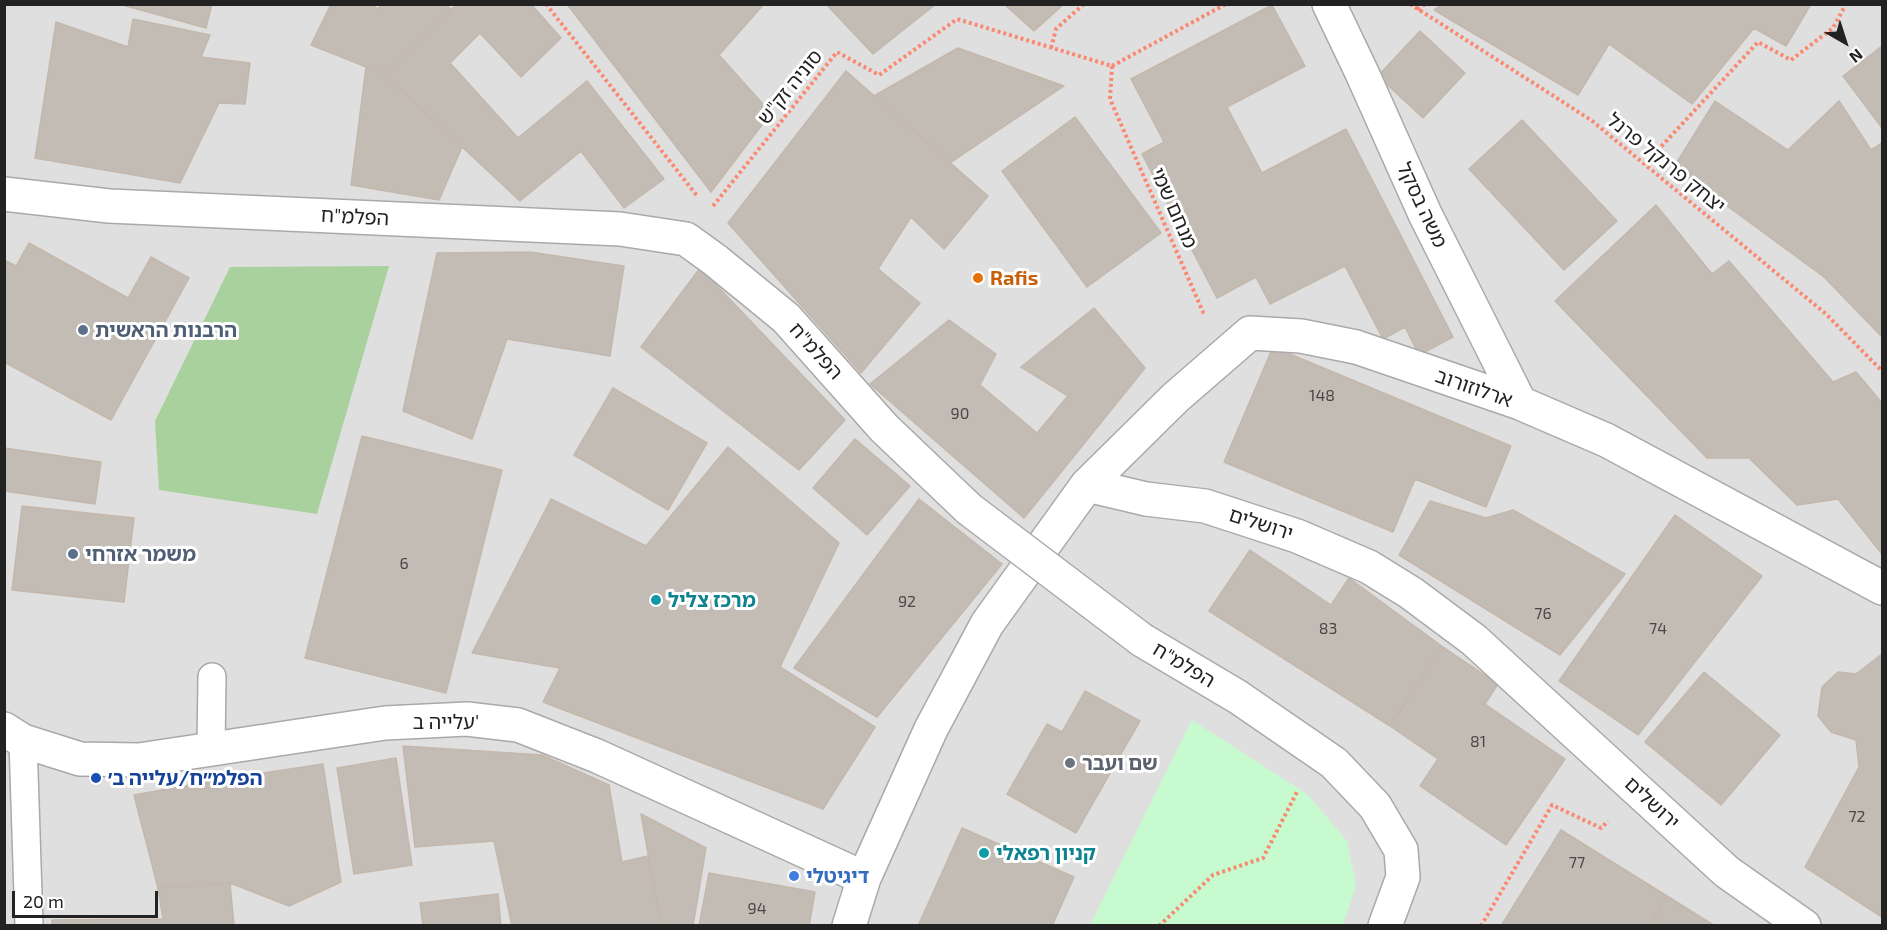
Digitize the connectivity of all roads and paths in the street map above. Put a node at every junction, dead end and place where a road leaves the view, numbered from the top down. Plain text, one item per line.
1 (546, 4) edge
2 (1084, 4) edge
3 (1226, 4) edge
4 (1329, 4) edge
5 (1410, 4) edge
6 (1425, 4) edge
7 (1846, 4) edge
8 (1418, 10) junction
9 (1051, 48) junction
10 (1112, 66) junction
11 (1645, 164) junction
12 (4, 194) edge
13 (709, 210) junction
14 (686, 239) junction
15 (1250, 333) junction
16 (1882, 371) edge
17 (1520, 403) junction
18 (1088, 485) junction
19 (1882, 588) edge
20 (212, 677) dead end
21 (14, 735) edge
22 (211, 748) junction
23 (1318, 752) junction
24 (1601, 828) dead end
25 (864, 878) junction
26 (29, 926) edge
27 (849, 926) edge
28 (1159, 926) edge
29 (1385, 926) edge
30 (1481, 926) edge
31 (1804, 926) edge

1 - 13 path
2 - 9 path
3 - 10 path
4 - 17 street, משה בסקל
5 - 8 path, יצחק פרנקל פרנל
6 - 8 path
7 - 11 path
8 - 11 path, יצחק פרנקל פרנל
9 - 10 path, סוניה זק"ש
9 - 13 path, סוניה זק"ש
10 - 15 path, מנחם שמי
11 - 16 path, יצחק פרנקל פרנל
12 - 14 street, הפלמ"ח
13 - 14 path, סוניה זק"ש
14 - 23 street, הפלמ"ח, bridge
15 - 17 street, ארלוזורוב
15 - 18 street
17 - 19 street, ארלוזורוב
18 - 25 street
18 - 31 street, ירושלים
20 - 22 lane
21 - 22 street, עלייה ב'
21 - 26 lane
22 - 25 street, עלייה ב'
23 - 28 path
23 - 29 street, הפלמ"ח
24 - 30 path
25 - 27 street

